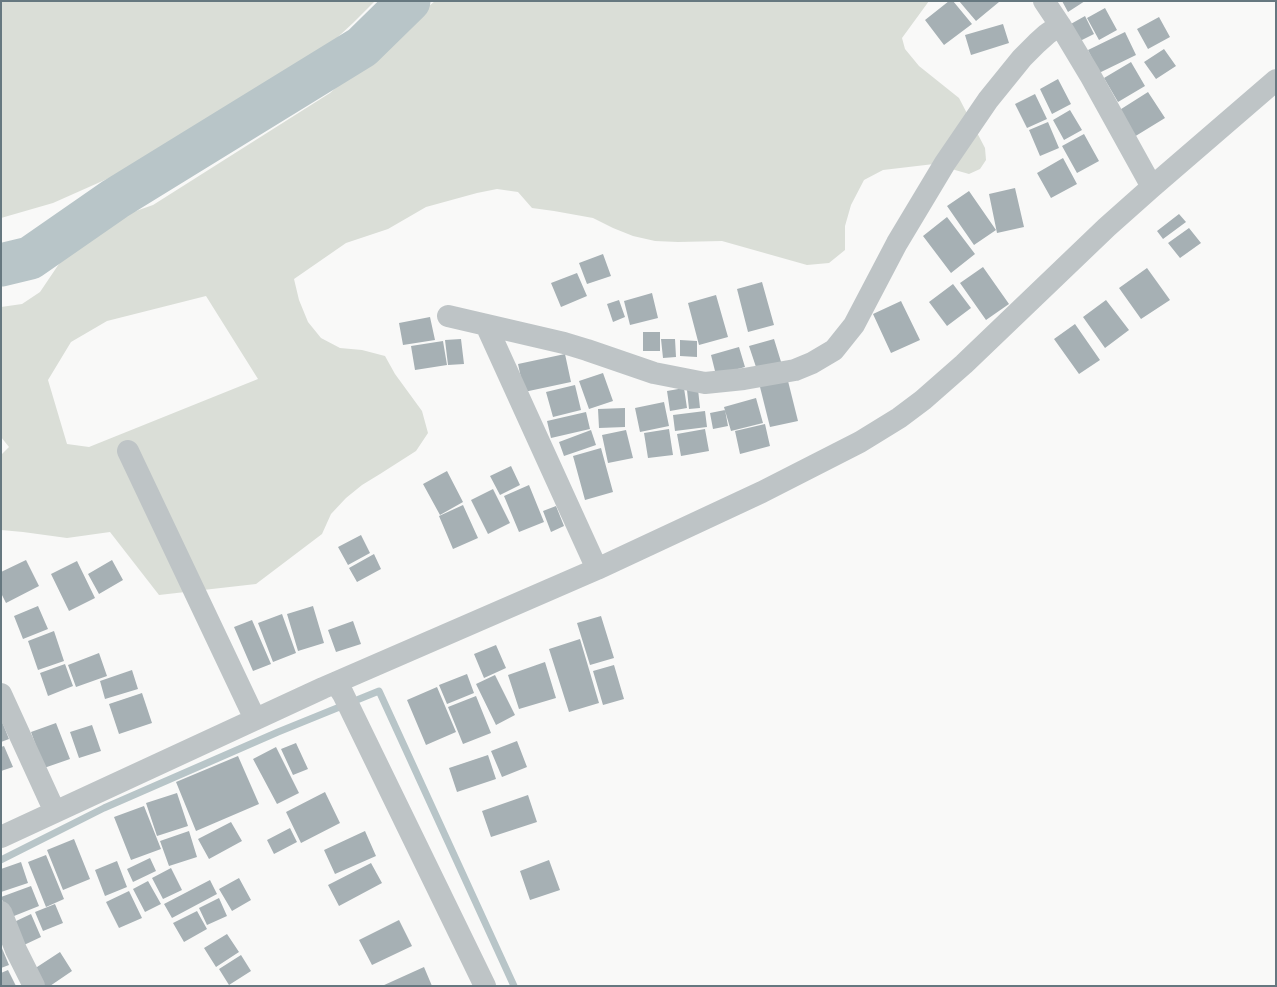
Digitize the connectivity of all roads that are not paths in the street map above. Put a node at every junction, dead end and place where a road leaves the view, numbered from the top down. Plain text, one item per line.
1 (1044, 1) edge
2 (1060, 25) junction
3 (1276, 80) edge
4 (1152, 187) junction
5 (448, 316) dead end
6 (486, 325) junction
7 (128, 451) dead end
8 (597, 569) junction
9 (339, 688) junction
10 (1, 694) edge
11 (255, 720) junction
12 (55, 812) junction
13 (1, 837) edge
14 (1, 912) edge
15 (34, 986) edge
16 (485, 986) edge

1 - 2 street
2 - 4 street
2 - 6 street
3 - 4 street
4 - 8 street
5 - 6 street
6 - 8 street
7 - 11 street
8 - 9 street
9 - 11 street
9 - 16 street
10 - 12 street
11 - 12 street
12 - 13 street
14 - 15 street

